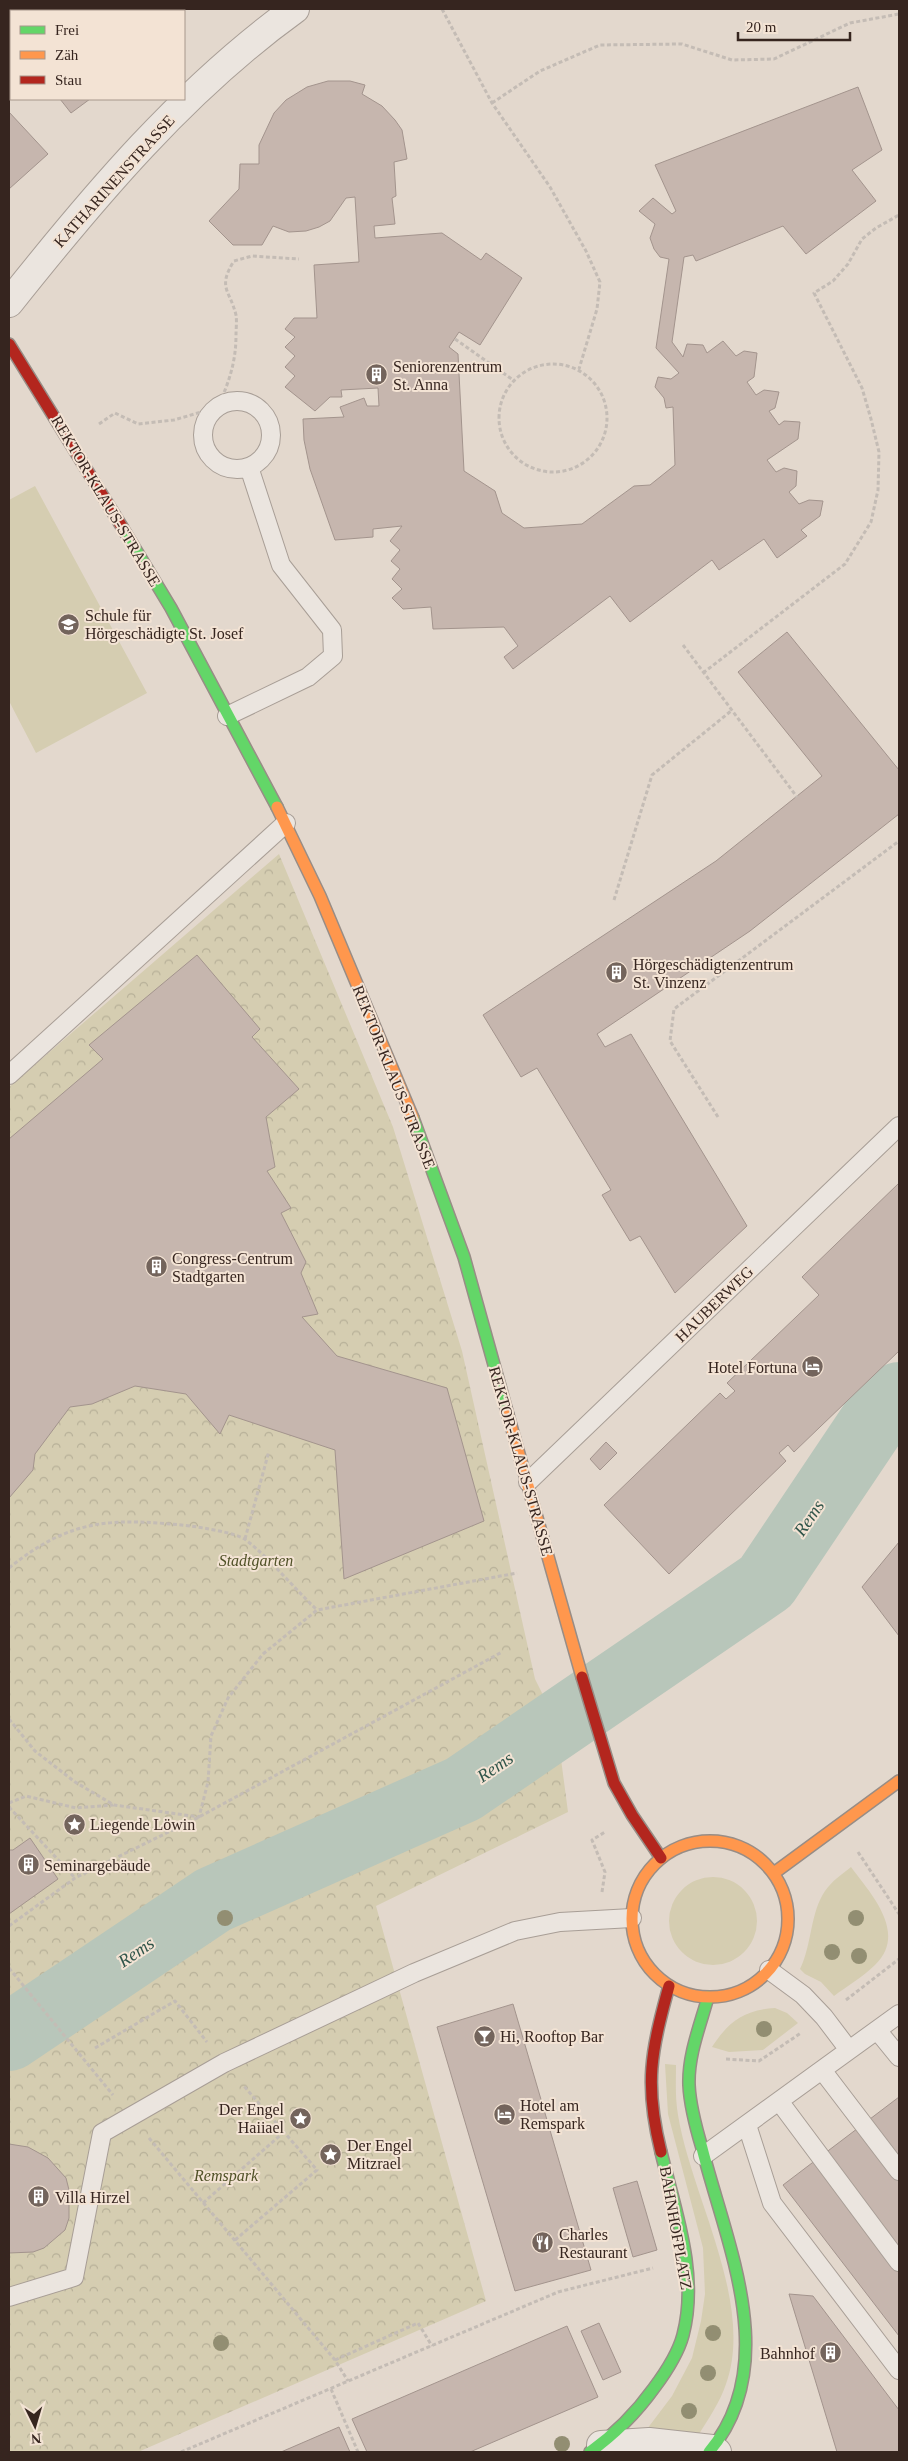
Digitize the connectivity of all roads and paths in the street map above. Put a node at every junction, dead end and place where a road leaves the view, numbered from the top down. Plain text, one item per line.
1 (295, 9) edge
2 (442, 9) edge
3 (899, 14) edge
4 (492, 103) junction
5 (899, 215) edge
6 (299, 259) dead end
7 (9, 303) edge
8 (455, 340) dead end
9 (9, 344) edge
10 (579, 370) junction
11 (513, 380) junction
12 (218, 407) junction
13 (72, 443) junction
14 (249, 467) junction
15 (683, 645) dead end
16 (704, 673) junction
17 (731, 711) junction
18 (227, 716) junction
19 (796, 797) dead end
20 (286, 823) junction
21 (899, 841) edge
22 (614, 900) dead end
23 (9, 1075) edge
24 (718, 1117) dead end
25 (899, 1126) edge
26 (269, 1451) dead end
27 (528, 1482) junction
28 (245, 1538) junction
29 (551, 1567) junction
30 (9, 1568) edge
31 (317, 1610) junction
32 (502, 1652) dead end
33 (9, 1719) edge
34 (899, 1781) edge
35 (9, 1803) edge
36 (114, 1805) junction
37 (9, 1807) edge
38 (199, 1817) junction
39 (839, 1825) junction
40 (592, 1840) dead end
41 (661, 1858) junction
42 (774, 1873) junction
43 (75, 1878) junction
44 (899, 1914) edge
45 (632, 1918) junction
46 (597, 1920) junction
47 (9, 1926) edge
48 (899, 1959) edge
49 (9, 1968) edge
50 (769, 1970) junction
51 (669, 1986) junction
52 (708, 1997) junction
53 (899, 2014) edge
54 (824, 2017) junction
55 (877, 2030) junction
56 (95, 2048) dead end
57 (849, 2050) junction
58 (692, 2056) junction
59 (899, 2057) edge
60 (224, 2064) junction
61 (822, 2070) junction
62 (104, 2084) dead end
63 (779, 2101) junction
64 (131, 2117) junction
65 (747, 2124) junction
66 (284, 2132) junction
67 (703, 2156) junction
68 (899, 2171) edge
69 (203, 2203) junction
70 (235, 2240) junction
71 (685, 2260) junction
72 (899, 2262) edge
73 (9, 2297) edge
74 (432, 2346) junction
75 (335, 2360) junction
76 (899, 2370) edge
77 (348, 2381) junction
78 (331, 2388) junction
79 (596, 2448) edge
80 (713, 2451) edge
81 (181, 2452) edge
82 (358, 2452) edge

1 - 7 street, KATHARINENSTRASSE
2 - 4 path
3 - 4 path
4 - 10 path
5 - 16 path
6 - 12 path
8 - 11 path
9 - 13 main road, REKTOR-KLAUS-STRASSE
10 - 11 path
10 - 11 path
12 - 13 path
12 - 14 lane
12 - 14 lane
13 - 18 main road, REKTOR-KLAUS-STRASSE
14 - 18 lane
15 - 16 path
16 - 17 path
17 - 19 path
17 - 22 path
18 - 20 main road, REKTOR-KLAUS-STRASSE
20 - 23 lane
20 - 27 main road, REKTOR-KLAUS-STRASSE
21 - 24 path
25 - 27 lane, HAUBERWEG
26 - 28 path
27 - 29 main road, REKTOR-KLAUS-STRASSE
28 - 30 path
28 - 31 path
29 - 31 path
29 - 41 main road, REKTOR-KLAUS-STRASSE
31 - 38 path
32 - 38 path
33 - 36 path
34 - 39 main road
35 - 36 path
36 - 38 path
37 - 43 path
38 - 43 path
39 - 42 main road
39 - 44 path
40 - 46 path
41 - 42 main road
41 - 45 main road
42 - 50 main road
43 - 47 path
45 - 46 lane
45 - 51 main road
46 - 60 lane
48 - 54 path
49 - 62 path
50 - 52 main road
50 - 54 lane
51 - 52 main road
51 - 71 main road, BAHNHOFPLATZ
52 - 58 main road, BAHNHOFPLATZ
53 - 55 lane
54 - 57 lane
54 - 58 path
55 - 57 lane
55 - 59 lane
56 - 60 path
57 - 61 lane
58 - 67 main road, BAHNHOFPLATZ
60 - 64 lane
60 - 66 path
61 - 63 lane
61 - 68 lane
63 - 65 lane
63 - 72 lane
64 - 69 path
64 - 73 lane
65 - 67 lane
65 - 76 lane
66 - 69 path
66 - 70 path
67 - 80 main road, BAHNHOFPLATZ
69 - 70 path
70 - 75 path
71 - 74 path
71 - 79 main road, BAHNHOFPLATZ
74 - 75 path
74 - 77 path
75 - 77 path
77 - 78 path
78 - 81 path
78 - 82 path
79 - 80 street, BAHNHOFPLATZ

